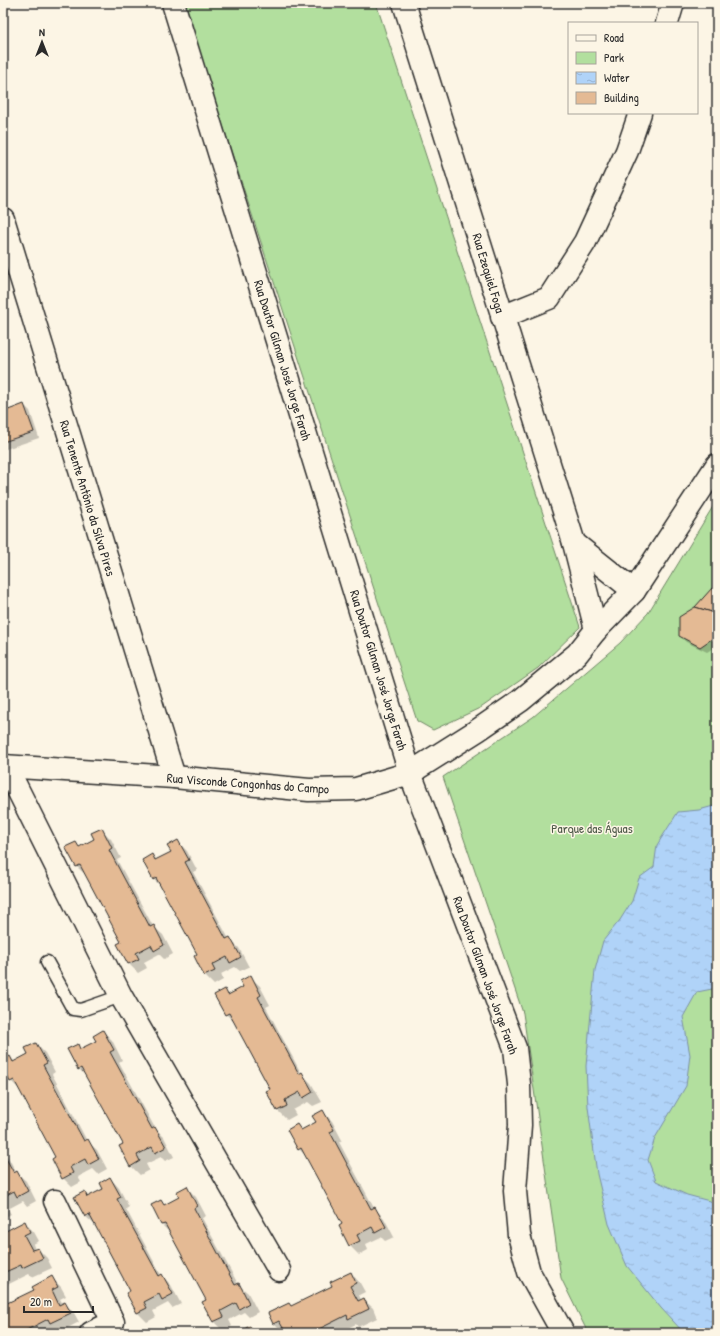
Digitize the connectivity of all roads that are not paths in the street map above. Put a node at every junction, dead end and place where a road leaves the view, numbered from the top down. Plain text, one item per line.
1 (173, 3) edge
2 (404, 3) edge
3 (673, 3) edge
4 (667, 22) edge
5 (640, 114) edge
6 (3, 219) edge
7 (502, 317) junction
8 (717, 465) edge
9 (574, 543) junction
10 (634, 591) junction
11 (596, 630) junction
12 (4, 766) edge
13 (410, 773) junction
14 (174, 777) junction
15 (47, 962) dead end
16 (121, 996) junction
17 (55, 1201) dead end
18 (279, 1270) dead end
19 (91, 1333) edge
20 (563, 1333) edge

1 - 13 street, Rua Doutor Gilman José Jorge Farah
2 - 7 street, Rua Ezequiel Foga
3 - 4 street
5 - 7 street
6 - 14 street, Rua Tenente Antônio da Silva Pires
7 - 9 street, Rua Ezequiel Foga
8 - 10 street, Rua Visconde Congonhas do Campo
9 - 10 street
9 - 11 street, Rua Ezequiel Foga
10 - 11 street, Rua Visconde Congonhas do Campo
11 - 13 street, Rua Visconde Congonhas do Campo
12 - 14 street, Rua Visconde Congonhas do Campo
12 - 16 street
13 - 14 street, Rua Visconde Congonhas do Campo
13 - 20 street, Rua Doutor Gilman José Jorge Farah
15 - 16 lane
16 - 18 street
17 - 19 street

